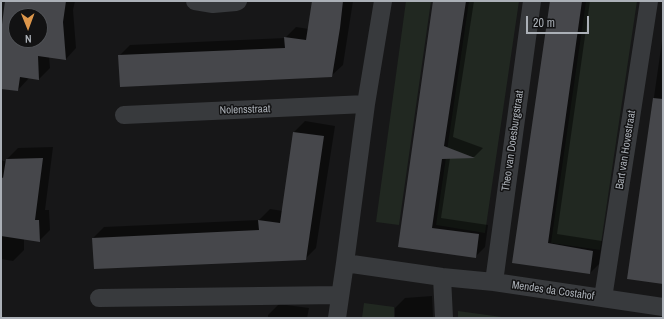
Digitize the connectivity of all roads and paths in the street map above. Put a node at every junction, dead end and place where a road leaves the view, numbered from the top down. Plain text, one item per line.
1 (195, 1) edge
2 (238, 1) edge
3 (383, 1) edge
4 (532, 1) edge
5 (649, 1) edge
6 (366, 104) junction
7 (124, 115) dead end
8 (345, 263) junction
9 (442, 277) junction
10 (494, 282) junction
11 (340, 295) junction
12 (99, 298) dead end
13 (603, 298) junction
14 (663, 307) edge
15 (337, 318) edge
16 (444, 318) edge

1 - 2 street
3 - 6 street
4 - 10 street, Theo van Doesburgstraat
5 - 13 street, Bart van Hovestraat
6 - 7 street, Nolensstraat
6 - 8 street
8 - 9 street, Mendes da Costahof
8 - 11 street
9 - 10 street, Mendes da Costahof
9 - 16 street
10 - 13 street, Mendes da Costahof
11 - 12 street
11 - 15 street
13 - 14 street, Mendes da Costahof

